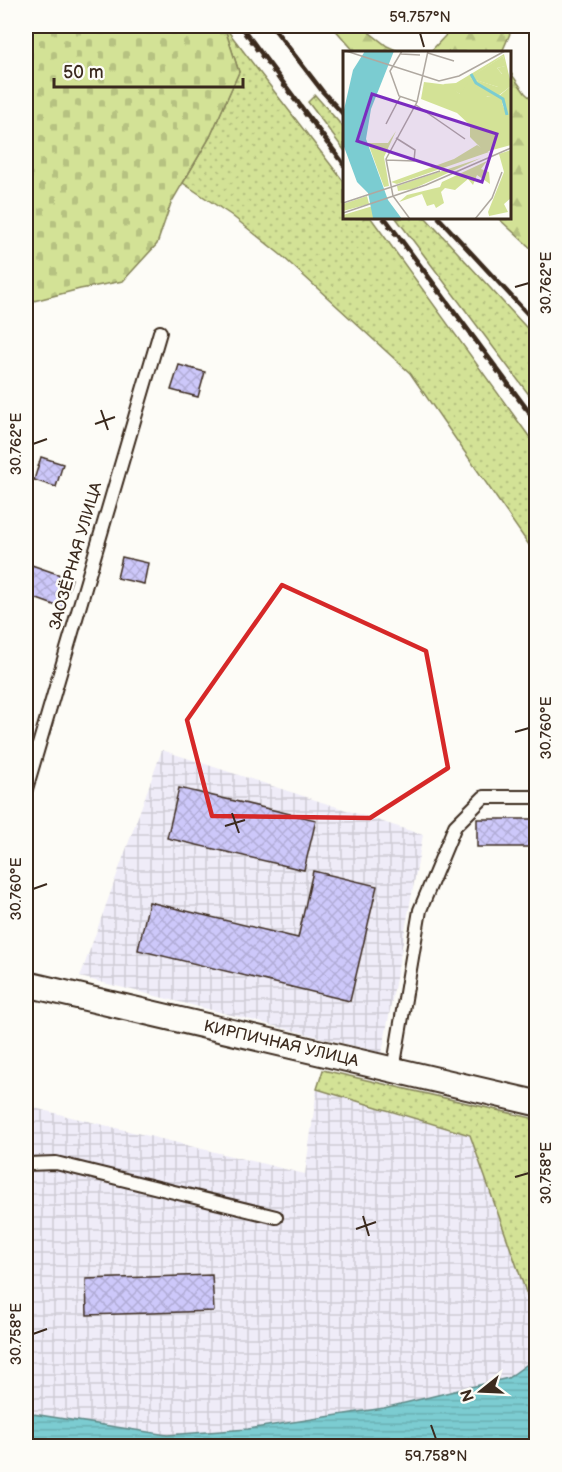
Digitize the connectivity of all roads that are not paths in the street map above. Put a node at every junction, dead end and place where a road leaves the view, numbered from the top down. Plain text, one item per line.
1 (159, 332) dead end
2 (26, 789) edge
3 (537, 797) edge
4 (26, 984) edge
5 (393, 1070) junction
6 (537, 1103) edge
7 (26, 1164) edge
8 (276, 1217) dead end

1 - 2 lane, ЗАОЗЁРНАЯ УЛИЦА
3 - 5 lane
4 - 5 street, КИРПИЧНАЯ УЛИЦА
5 - 6 street, КИРПИЧНАЯ УЛИЦА
7 - 8 lane

